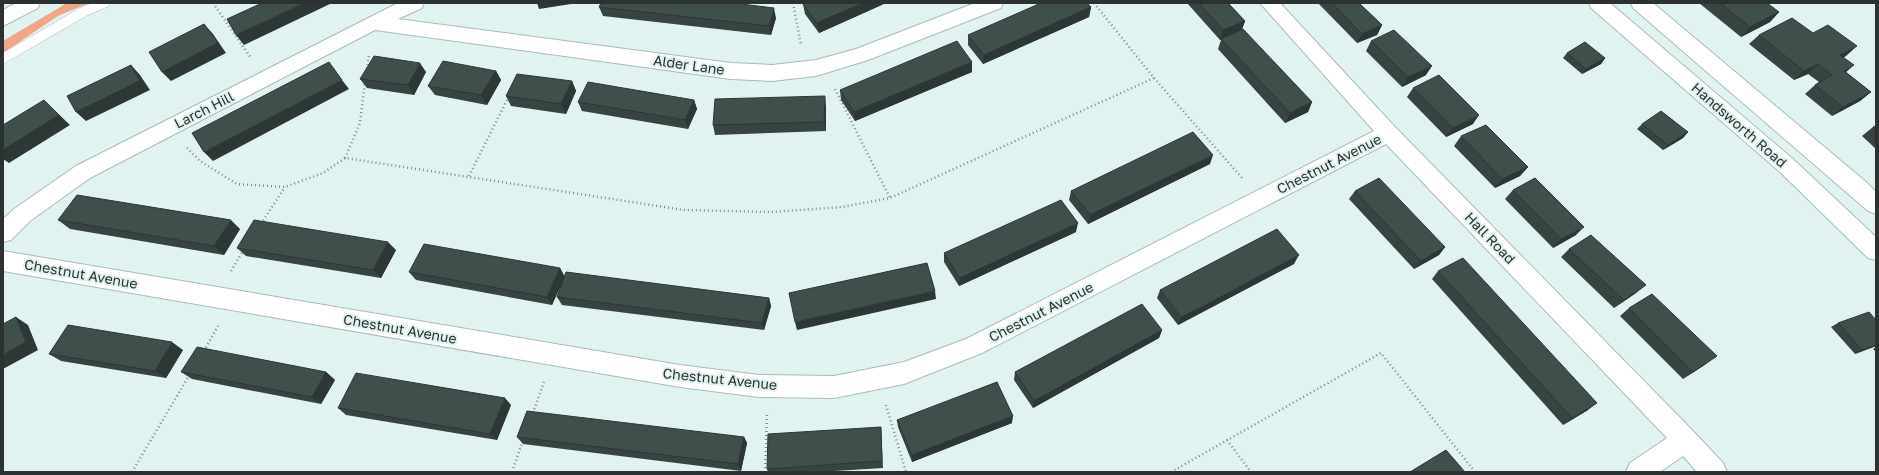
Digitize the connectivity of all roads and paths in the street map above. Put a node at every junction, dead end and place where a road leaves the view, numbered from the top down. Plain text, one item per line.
1 (31, 3) edge
2 (104, 3) edge
3 (213, 3) edge
4 (416, 3) edge
5 (793, 3) edge
6 (994, 3) edge
7 (1094, 3) edge
8 (1269, 3) edge
9 (1598, 3) edge
10 (1640, 3) edge
11 (3, 19) edge
12 (373, 23) junction
13 (3, 60) edge
14 (815, 67) junction
15 (265, 78) junction
16 (1154, 78) junction
17 (510, 93) edge
18 (169, 128) junction
19 (1388, 133) junction
20 (345, 158) junction
21 (469, 176) junction
22 (285, 187) junction
23 (890, 198) junction
24 (1260, 199) junction
25 (1876, 205) edge
26 (260, 226) edge
27 (3, 233) edge
28 (247, 245) edge
29 (1876, 251) edge
30 (3, 261) edge
31 (224, 298) junction
32 (201, 355) edge
33 (554, 355) junction
34 (193, 369) edge
35 (878, 378) junction
36 (769, 386) junction
37 (530, 421) edge
38 (525, 435) edge
39 (1226, 440) junction
40 (1685, 440) junction
41 (132, 472) edge
42 (512, 472) edge
43 (765, 472) edge
44 (906, 472) edge
45 (1171, 472) edge
46 (1251, 472) edge
47 (1475, 472) edge
48 (1639, 472) edge
49 (1714, 472) edge

1 - 11 main road
2 - 13 lane
3 - 15 path
4 - 12 main road, Larch Hill
5 - 14 path
6 - 14 main road, Alder Lane
7 - 16 path
8 - 19 main road, Hall Road
9 - 29 main road, Handsworth Road
10 - 25 main road, Handsworth Road
12 - 14 main road, Alder Lane
12 - 15 main road, Larch Hill
12 - 20 path
14 - 23 path
15 - 18 main road, Larch Hill
16 - 23 path
16 - 24 path
17 - 21 path
18 - 22 path
18 - 27 main road, Larch Hill
19 - 24 main road, Chestnut Avenue
19 - 40 main road, Hall Road
20 - 21 path
20 - 22 path
21 - 23 path
22 - 26 path
24 - 35 main road, Chestnut Avenue
28 - 31 path
30 - 31 main road, Chestnut Avenue
31 - 32 path
31 - 33 main road, Chestnut Avenue
33 - 36 main road, Chestnut Avenue
33 - 37 path
34 - 41 path
35 - 36 main road, Chestnut Avenue
35 - 44 path
36 - 43 path
38 - 42 path
39 - 45 path
39 - 46 path
39 - 47 path
40 - 48 main road
40 - 49 main road, Hall Road

